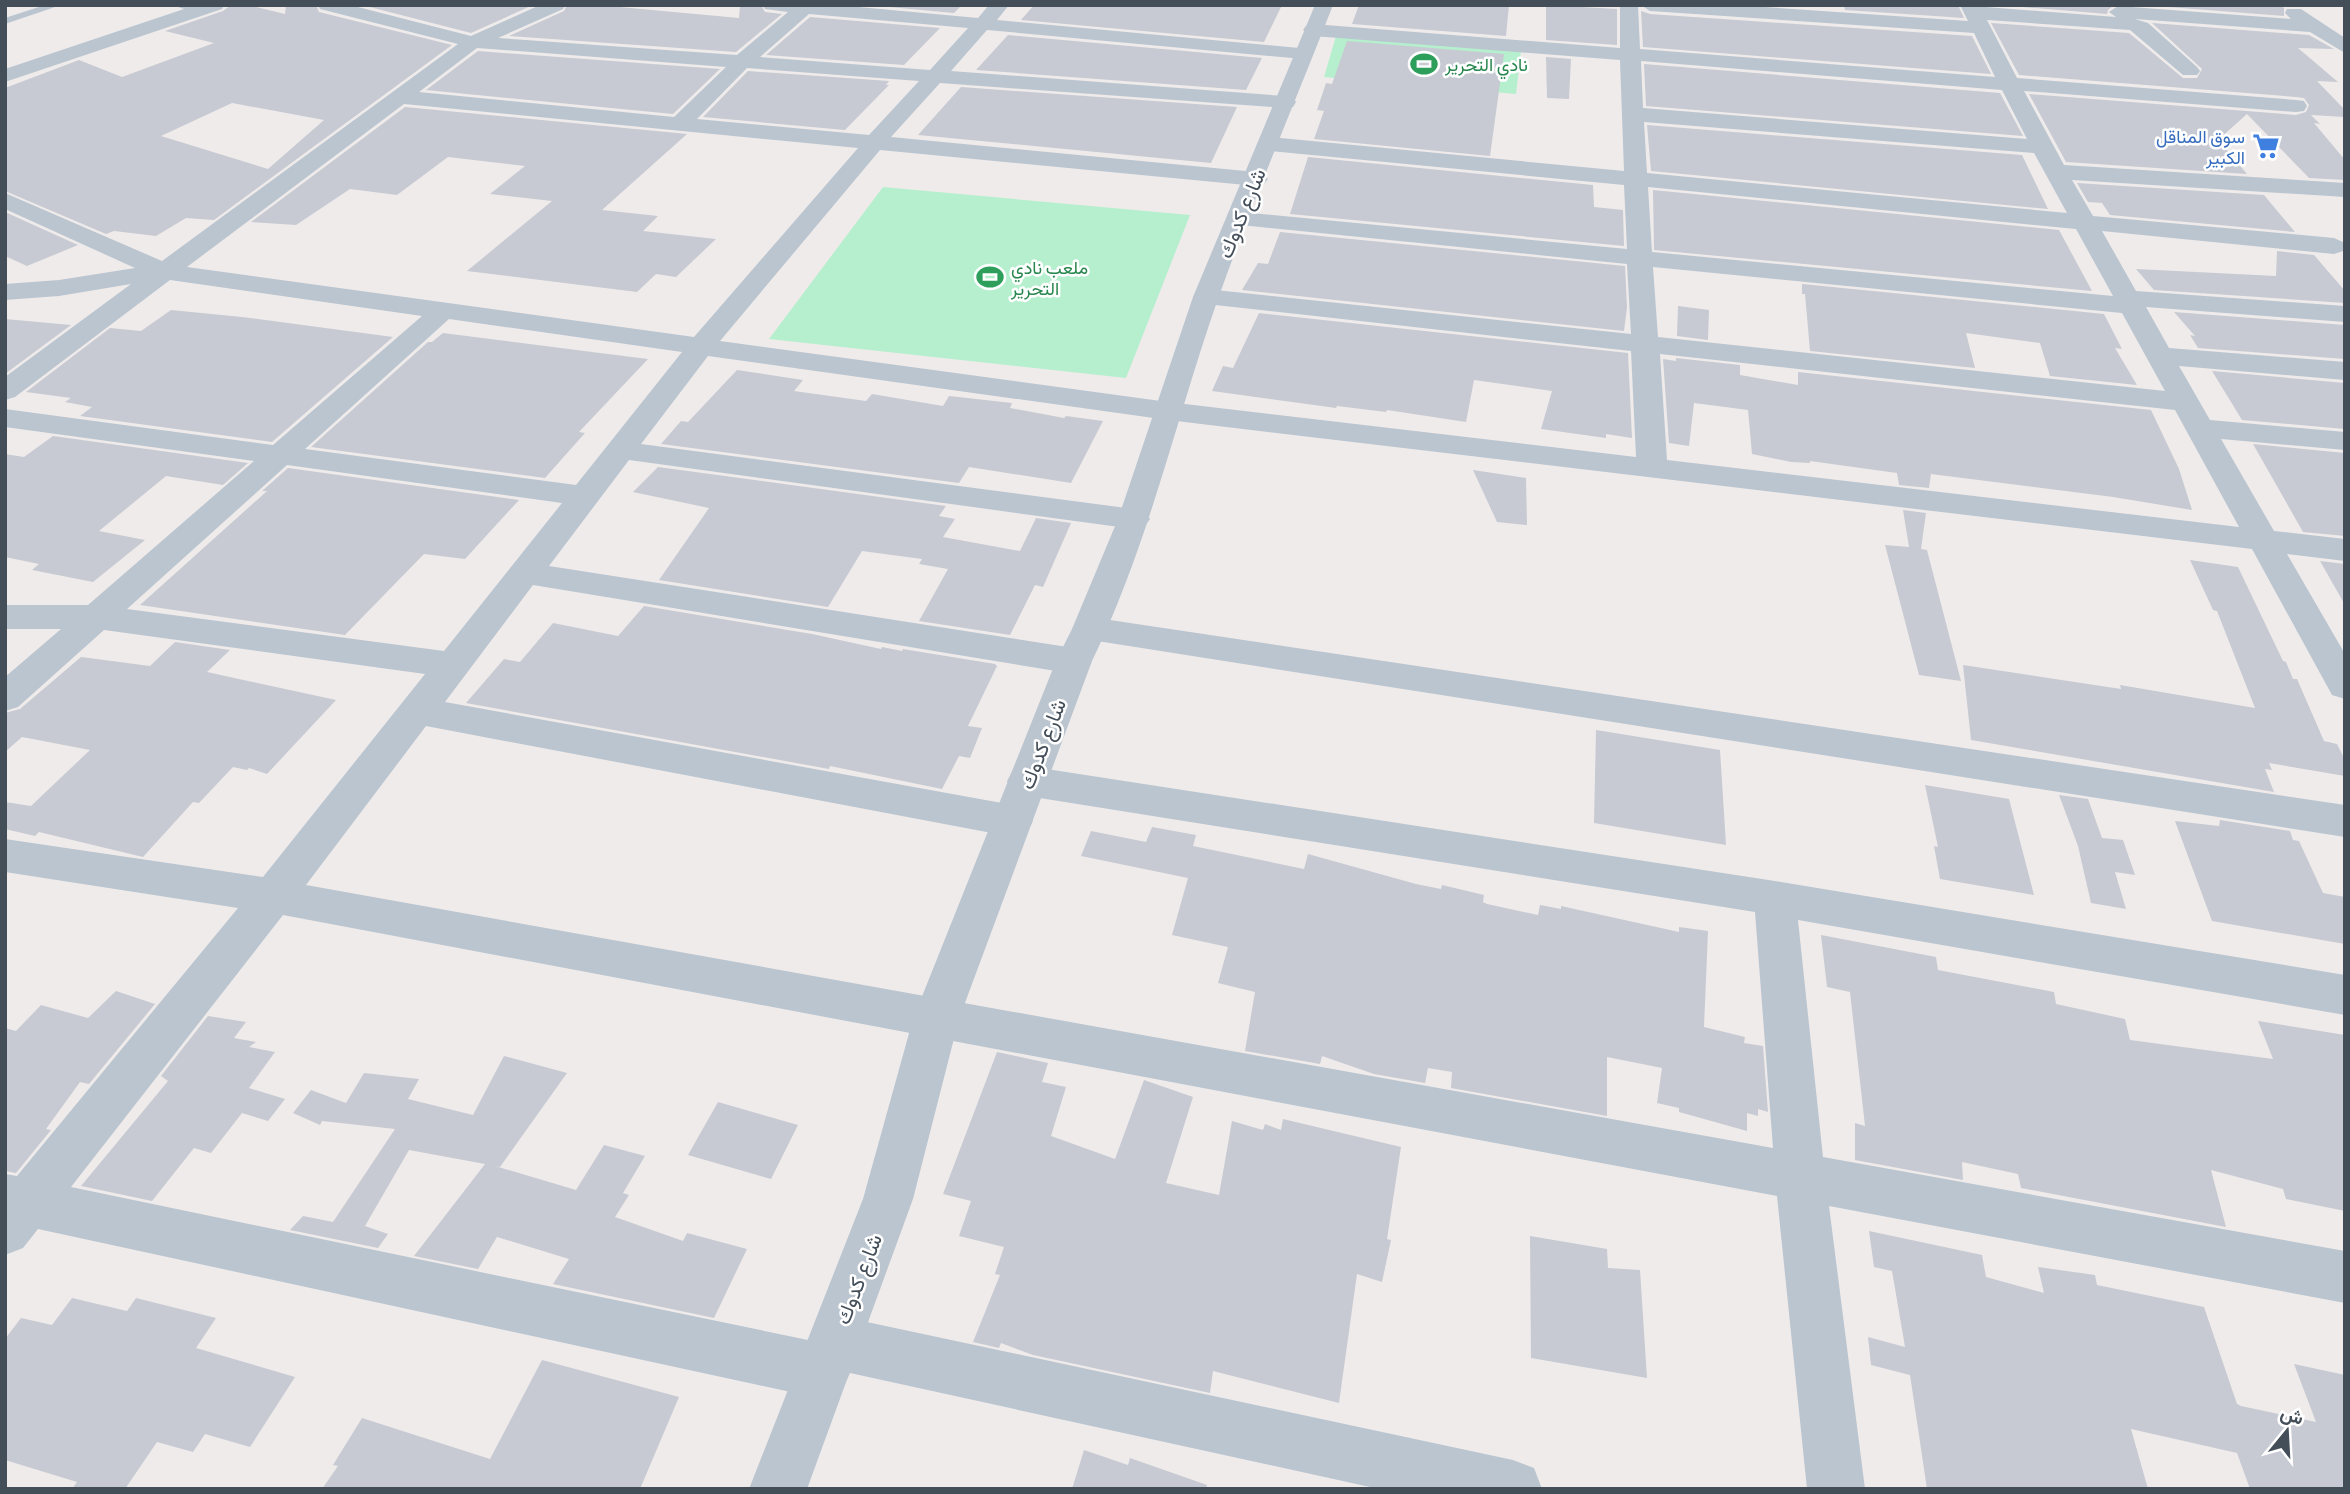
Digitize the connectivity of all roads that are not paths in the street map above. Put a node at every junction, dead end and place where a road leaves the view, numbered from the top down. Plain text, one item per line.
1 (56, 5) edge
2 (177, 5) edge
3 (327, 5) edge
4 (556, 5) edge
5 (772, 5) edge
6 (1000, 5) edge
7 (1629, 5) edge
8 (1650, 5) edge
9 (2205, 5) edge
10 (2284, 5) edge
11 (806, 7) edge
12 (207, 8) edge
13 (2118, 13) edge
14 (1974, 16) edge
15 (2224, 20) junction
16 (5, 21) edge
17 (983, 24) junction
18 (2314, 27) junction
19 (1314, 30) edge
20 (473, 42) junction
21 (2345, 47) edge
22 (1630, 57) junction
23 (742, 62) junction
24 (2190, 71) dead end
25 (5, 76) edge
26 (937, 76) junction
27 (2010, 84) junction
28 (400, 97) junction
29 (1285, 102) junction
30 (2296, 106) dead end
31 (1631, 114) junction
32 (679, 124) junction
33 (874, 143) junction
34 (1269, 144) junction
35 (2042, 147) junction
36 (2057, 172) junction
37 (1638, 178) junction
38 (1256, 179) junction
39 (2284, 186) junction
40 (2345, 190) edge
41 (5, 200) edge
42 (1240, 219) junction
43 (2085, 221) junction
44 (2341, 244) edge
45 (1642, 259) junction
46 (165, 272) junction
47 (5, 292) edge
48 (1206, 297) junction
49 (2130, 302) junction
50 (444, 310) junction
51 (2345, 314) edge
52 (1646, 342) junction
53 (702, 345) junction
54 (2160, 356) junction
55 (2345, 371) edge
56 (5, 391) edge
57 (1168, 411) junction
58 (2193, 415) junction
59 (5, 418) edge
60 (2345, 441) edge
61 (621, 450) junction
62 (280, 455) junction
63 (1652, 467) junction
64 (585, 496) junction
65 (1134, 519) junction
66 (2263, 540) junction
67 (2345, 550) edge
68 (525, 573) junction
69 (5, 617) edge
70 (96, 617) junction
71 (1082, 645) junction
72 (2334, 647) edge
73 (454, 665) junction
74 (2345, 686) edge
75 (5, 698) edge
76 (418, 711) junction
77 (1027, 781) junction
78 (1013, 821) junction
79 (2345, 821) edge
80 (5, 855) edge
81 (273, 896) junction
82 (1775, 898) junction
83 (2345, 995) edge
84 (936, 1019) junction
85 (1800, 1177) junction
86 (13, 1210) edge
87 (2345, 1277) edge
88 (828, 1357) junction
89 (778, 1489) edge
90 (1513, 1489) edge
91 (1836, 1489) edge

1 - 16 lane
2 - 12 lane
3 - 20 street
4 - 20 street
5 - 11 street
6 - 17 street
7 - 22 street
8 - 14 street
9 - 15 street
10 - 18 street
11 - 17 street
11 - 23 street
12 - 25 street
13 - 14 street
13 - 15 street
13 - 24 street
14 - 27 street
15 - 18 street
17 - 19 street
17 - 26 street
18 - 21 street
19 - 22 street
19 - 29 street, شارع كدوك
20 - 23 street
20 - 28 street
22 - 27 street
22 - 31 street
23 - 26 street
23 - 32 street
26 - 29 street
26 - 33 street
27 - 30 street
27 - 35 street
28 - 32 street
28 - 46 street
29 - 34 street, شارع كدوك
31 - 35 street
31 - 37 street
32 - 33 street
33 - 38 street
33 - 53 street
34 - 37 street
34 - 38 street, شارع كدوك
35 - 36 street
36 - 39 street
36 - 43 street
37 - 43 street
37 - 45 street
38 - 42 street, شارع كدوك
39 - 40 street
39 - 44 street
41 - 46 street
42 - 45 street
42 - 48 street, شارع كدوك
43 - 44 street
43 - 49 street
45 - 49 street
45 - 52 street
46 - 47 street
46 - 50 street
46 - 56 street
48 - 52 street
48 - 57 street, شارع كدوك
49 - 51 street
49 - 54 street
50 - 53 street
50 - 62 street
52 - 58 street
52 - 63 street
53 - 57 street
53 - 61 street
54 - 55 street
54 - 58 street
57 - 63 street
57 - 65 street, شارع كدوك
58 - 60 street
58 - 66 street
59 - 62 street
61 - 64 street
61 - 65 street
62 - 64 street
62 - 70 street
63 - 66 street
64 - 68 street
65 - 71 street, شارع كدوك
66 - 67 street
66 - 72 street
68 - 71 street
68 - 73 street
69 - 70 street
70 - 73 street
70 - 75 street
71 - 77 street, شارع كدوك
71 - 79 street
72 - 74 street
73 - 76 street
76 - 78 street
76 - 81 street
77 - 78 street, شارع كدوك
77 - 82 street
78 - 84 street, شارع كدوك
80 - 81 street
81 - 84 street
81 - 86 street
82 - 83 street
82 - 85 street
84 - 85 street
84 - 88 street, شارع كدوك
85 - 87 street
85 - 91 street
86 - 88 street
88 - 89 street, شارع كدوك
88 - 90 street

